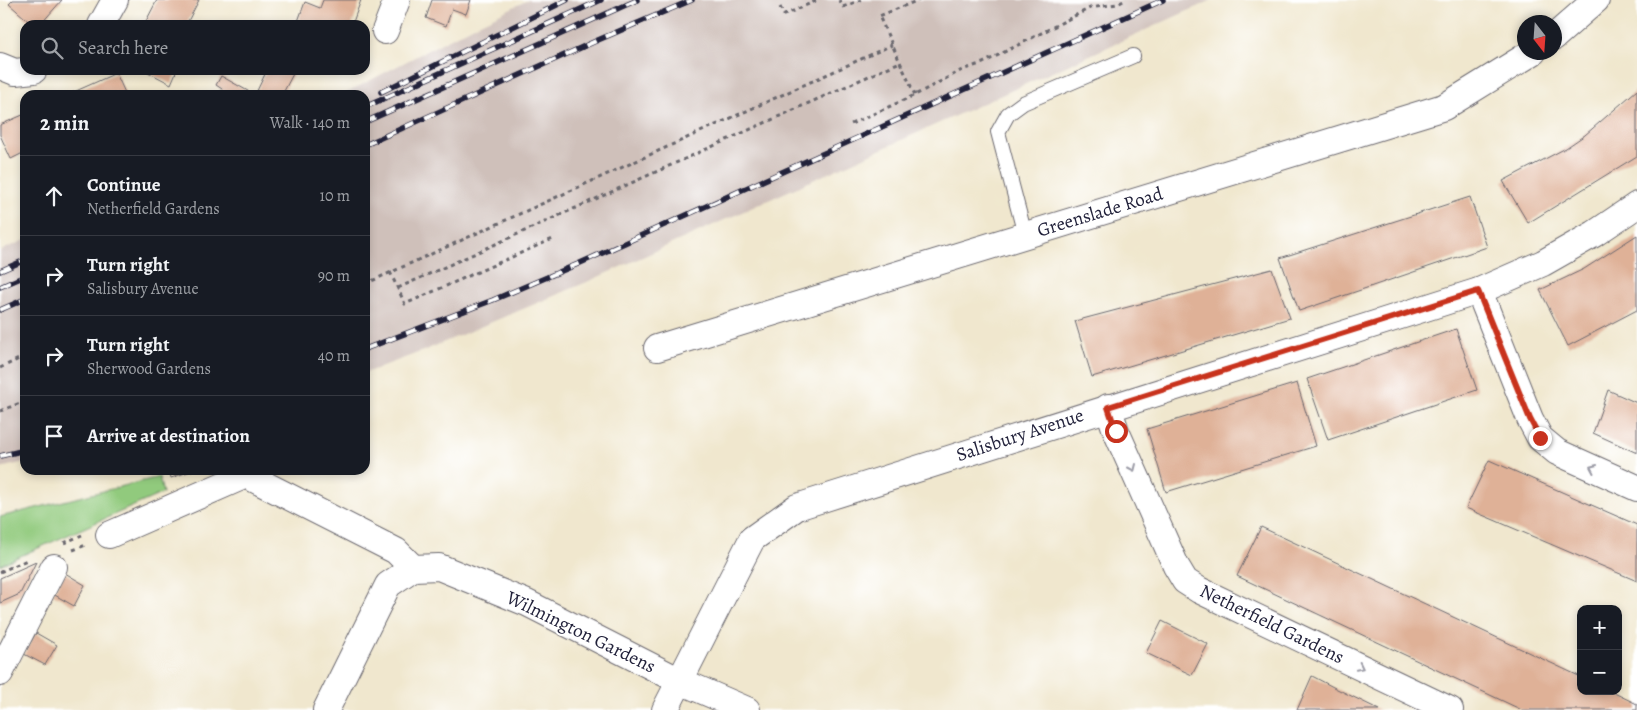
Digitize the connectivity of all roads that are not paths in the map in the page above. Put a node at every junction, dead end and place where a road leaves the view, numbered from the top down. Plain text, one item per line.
1 (115, 0) edge
2 (397, 0) edge
3 (1596, 0) edge
4 (104, 20) edge
5 (1562, 30) edge
6 (386, 31) dead end
7 (1133, 56) dead end
8 (1520, 60) edge
9 (0, 66) edge
10 (20, 71) edge
11 (1637, 205) edge
12 (1025, 235) junction
13 (1478, 291) junction
14 (657, 348) dead end
15 (1108, 407) junction
16 (1637, 488) edge
17 (109, 534) road end
18 (54, 568) road end
19 (413, 568) junction
20 (0, 673) edge
21 (680, 681) junction
22 (326, 710) edge
23 (665, 710) edge
24 (747, 710) edge
25 (1450, 710) edge

1 - 4 street
2 - 6 street
3 - 5 street
7 - 12 lane
8 - 12 street, Greenslade Road
9 - 10 street
11 - 13 street, Salisbury Avenue
12 - 14 street, Greenslade Road
13 - 15 street, Salisbury Avenue
16 -> 13 street
15 - 21 street, Salisbury Avenue
15 -> 25 street, Netherfield Gardens
17 - 19 street
18 - 20 street
19 - 21 street, Wilmington Gardens
19 - 22 street
21 - 23 street, Salisbury Avenue
21 - 24 street, Wilmington Gardens

